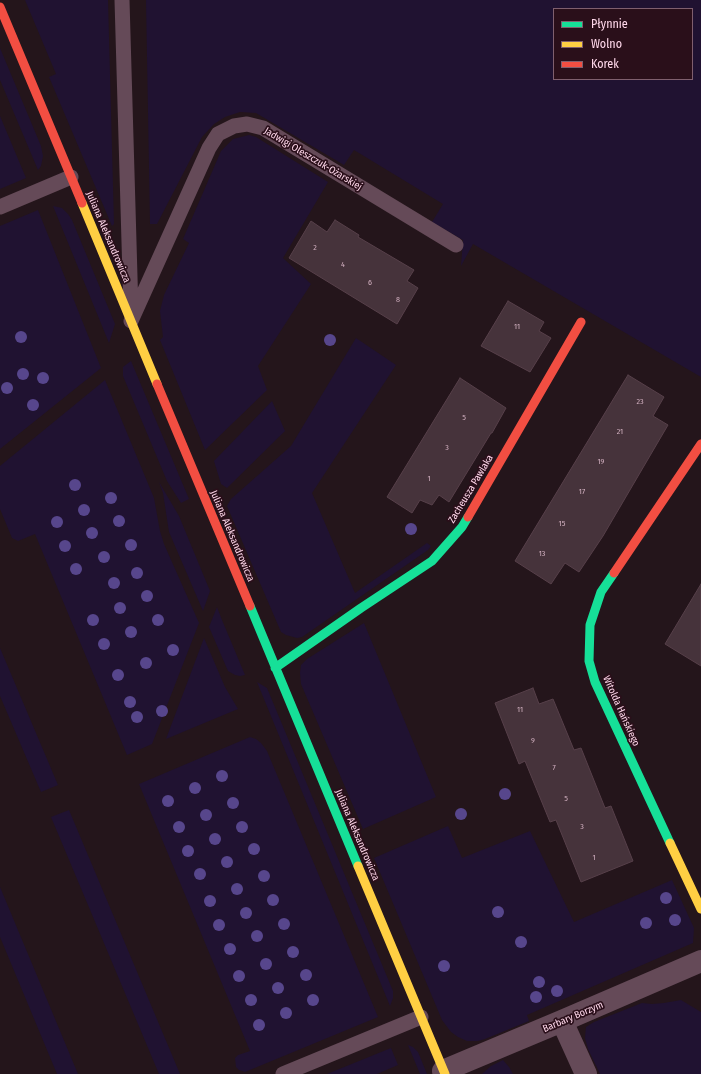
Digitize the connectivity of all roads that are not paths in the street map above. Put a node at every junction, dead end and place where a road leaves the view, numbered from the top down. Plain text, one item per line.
1 (122, 0) edge
2 (0, 7) edge
3 (71, 177) junction
4 (0, 207) edge
5 (456, 245) dead end
6 (131, 321) junction
7 (581, 322) dead end
8 (701, 444) edge
9 (275, 668) junction
10 (701, 909) edge
11 (701, 961) edge
12 (421, 1017) junction
13 (562, 1022) junction
14 (444, 1072) edge
15 (283, 1074) edge
16 (586, 1074) edge

1 - 6 lane
2 - 3 street, Juliana Aleksandrowicza
3 - 4 lane
3 - 6 street, Juliana Aleksandrowicza
5 - 6 lane, Jadwigi Oleszczuk-Ożarskiej
6 - 9 street, Juliana Aleksandrowicza
7 - 9 street, Zacheusza Pawlaka
8 - 10 street, Witolda Hańskiego
9 - 12 street, Juliana Aleksandrowicza
11 - 13 street, Barbary Borzym
12 - 14 street, Juliana Aleksandrowicza
12 - 15 lane
13 - 14 street, Barbary Borzym
13 - 16 street

